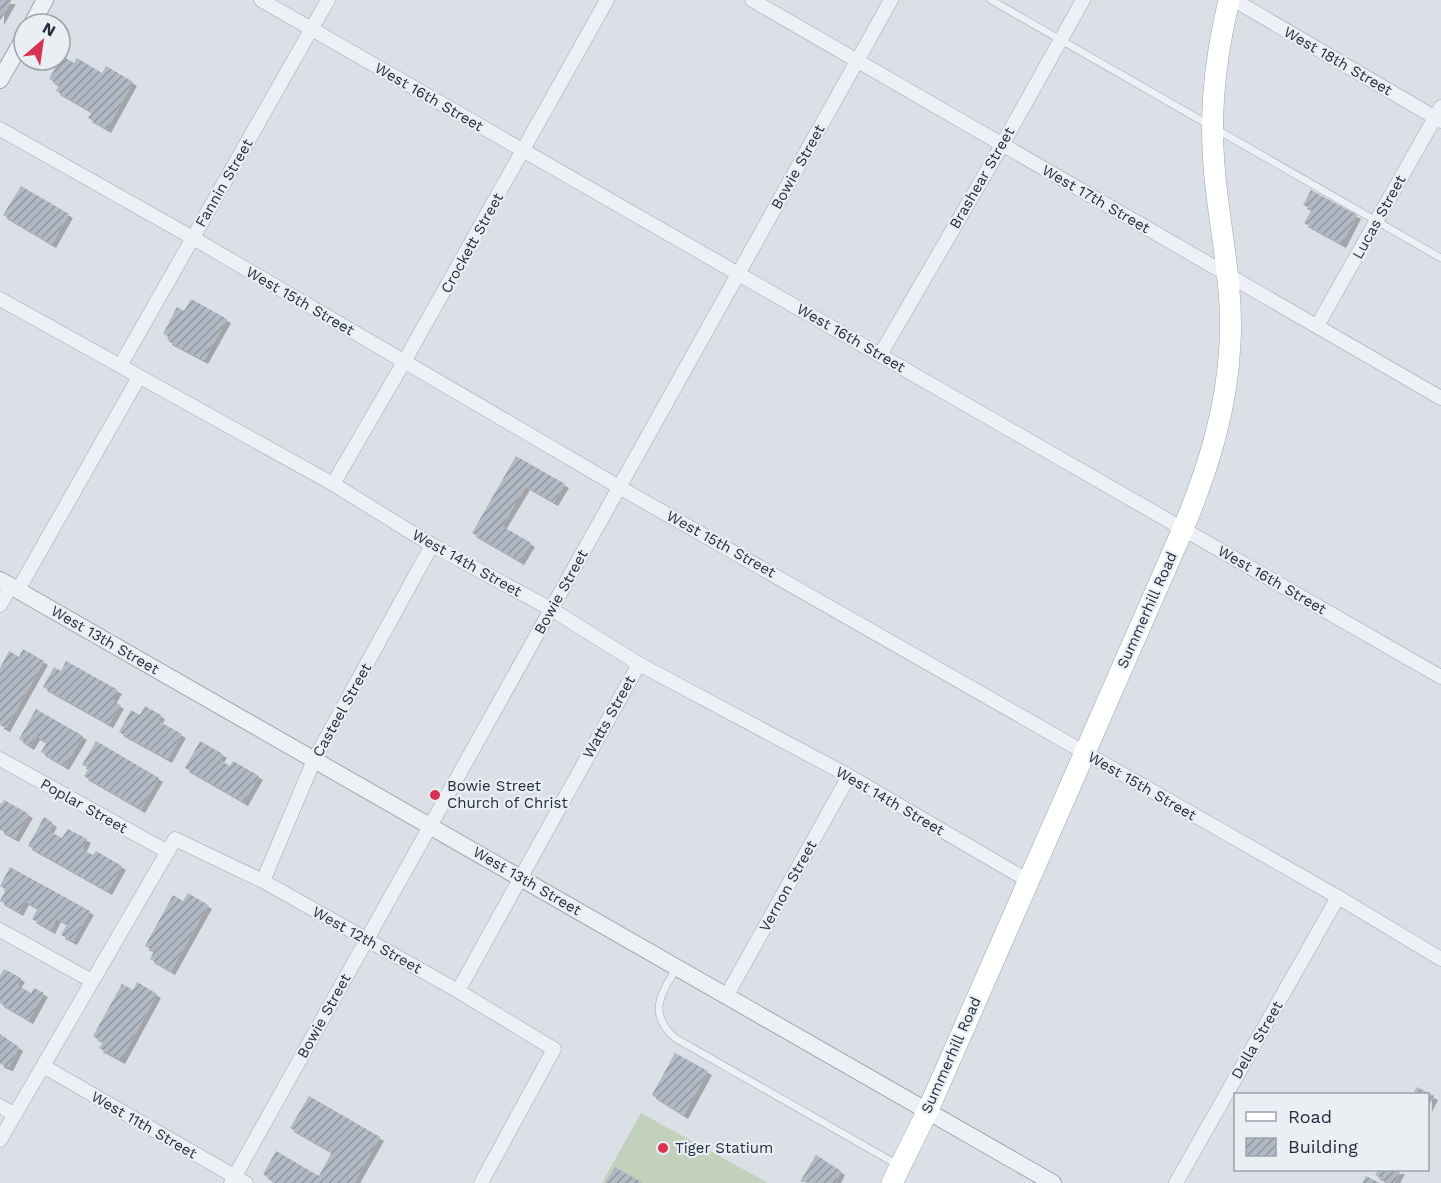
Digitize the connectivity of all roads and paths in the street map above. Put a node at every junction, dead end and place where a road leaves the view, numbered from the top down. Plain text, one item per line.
1 (261, 0) edge
2 (328, 0) edge
3 (607, 0) edge
4 (752, 0) edge
5 (891, 0) edge
6 (991, 0) edge
7 (1083, 0) edge
8 (1229, 0) edge
9 (1234, 0) edge
10 (311, 29) junction
11 (1060, 40) junction
12 (12, 59) edge
13 (857, 61) junction
14 (0, 80) edge
15 (1439, 115) edge
16 (1212, 127) junction
17 (0, 129) edge
18 (1002, 144) junction
19 (524, 151) junction
20 (1376, 221) junction
21 (193, 238) junction
22 (1441, 258) edge
23 (738, 274) junction
24 (1228, 276) junction
25 (0, 299) edge
26 (1317, 326) junction
27 (880, 355) junction
28 (404, 362) junction
29 (120, 366) junction
30 (139, 377) junction
31 (1441, 398) edge
32 (333, 484) junction
33 (620, 487) junction
34 (1183, 529) junction
35 (432, 545) junction
36 (10, 585) edge
37 (0, 605) edge
38 (551, 609) junction
39 (639, 664) junction
40 (1441, 677) edge
41 (1084, 753) junction
42 (0, 759) edge
43 (314, 759) junction
44 (849, 776) junction
45 (430, 826) junction
46 (168, 852) junction
47 (520, 877) junction
48 (1028, 880) junction
49 (263, 881) junction
50 (1338, 897) junction
51 (0, 930) edge
52 (366, 940) junction
53 (1441, 959) edge
54 (678, 967) junction
55 (92, 981) junction
56 (458, 991) junction
57 (727, 995) junction
58 (43, 1066) junction
59 (0, 1106) edge
60 (928, 1110) junction
61 (15, 1115) junction
62 (0, 1140) edge
63 (896, 1175) edge
64 (237, 1181) edge
65 (481, 1183) edge
66 (1053, 1183) edge
67 (1176, 1183) edge

1 - 10 street, West 16th Street
2 - 10 street, Fannin Street
3 - 19 street, Crockett Street
4 - 13 street, West 17th Street
5 - 13 street, Bowie Street
6 - 11 lane
7 - 11 street, Brashear Street
8 - 16 main road, Summerhill Road
9 - 15 street, West 18th Street
10 - 19 street, West 16th Street
10 - 21 street, Fannin Street
11 - 16 lane
11 - 18 street, Brashear Street
12 - 14 street
13 - 18 street, West 17th Street
13 - 23 street, Bowie Street
15 - 20 street, Lucas Street
16 - 20 lane
16 - 24 main road, Summerhill Road
17 - 21 street, West 15th Street
18 - 24 street, West 17th Street
18 - 27 street, Brashear Street
19 - 23 street, West 16th Street
19 - 28 street, Crockett Street
20 - 22 lane
20 - 26 street, Lucas Street
21 - 28 street, West 15th Street
21 - 29 street, Fannin Street
23 - 27 street, West 16th Street
23 - 33 street, Bowie Street
24 - 26 street, West 17th Street
24 - 34 main road, Summerhill Road
25 - 29 street, West 14th Street
26 - 31 street, West 17th Street
27 - 34 street, West 16th Street
28 - 32 street, Crockett Street
28 - 33 street, West 15th Street
29 - 30 street, West 14th Street
30 - 32 street, West 14th Street
30 - 36 street
32 - 35 street, West 14th Street
33 - 38 street, Bowie Street
33 - 41 street, West 15th Street
34 - 40 street, West 16th Street
34 - 41 main road, Summerhill Road
35 - 38 street, West 14th Street
35 - 43 street, Casteel Street
36 - 37 street
36 - 43 street, West 13th Street
38 - 39 street, West 14th Street
38 - 45 street, Bowie Street
39 - 44 street, West 14th Street
39 - 47 street, Watts Street
41 - 48 main road, Summerhill Road
41 - 50 street, West 15th Street
42 - 46 street, Poplar Street
43 - 45 street, West 13th Street
43 - 49 street, Casteel Street
44 - 48 street, West 14th Street
44 - 57 street, Vernon Street
45 - 47 street, West 13th Street
45 - 52 street, Bowie Street
46 - 49 street, West 12th Street
46 - 55 street
47 - 54 street, West 13th Street
47 - 56 street, Watts Street
48 - 60 main road, Summerhill Road
49 - 52 street, West 12th Street
50 - 53 street, West 15th Street
50 - 67 street, Della Street
51 - 55 street
52 - 56 street, West 12th Street
52 - 64 street, Bowie Street
54 - 57 street, West 13th Street
54 - 63 lane
55 - 58 street
56 - 65 street, West 12th Street
57 - 60 street, West 13th Street
58 - 61 street
58 - 64 street, West 11th Street
59 - 61 street
60 - 63 main road, Summerhill Road
60 - 66 street, West 13th Street
61 - 62 street

